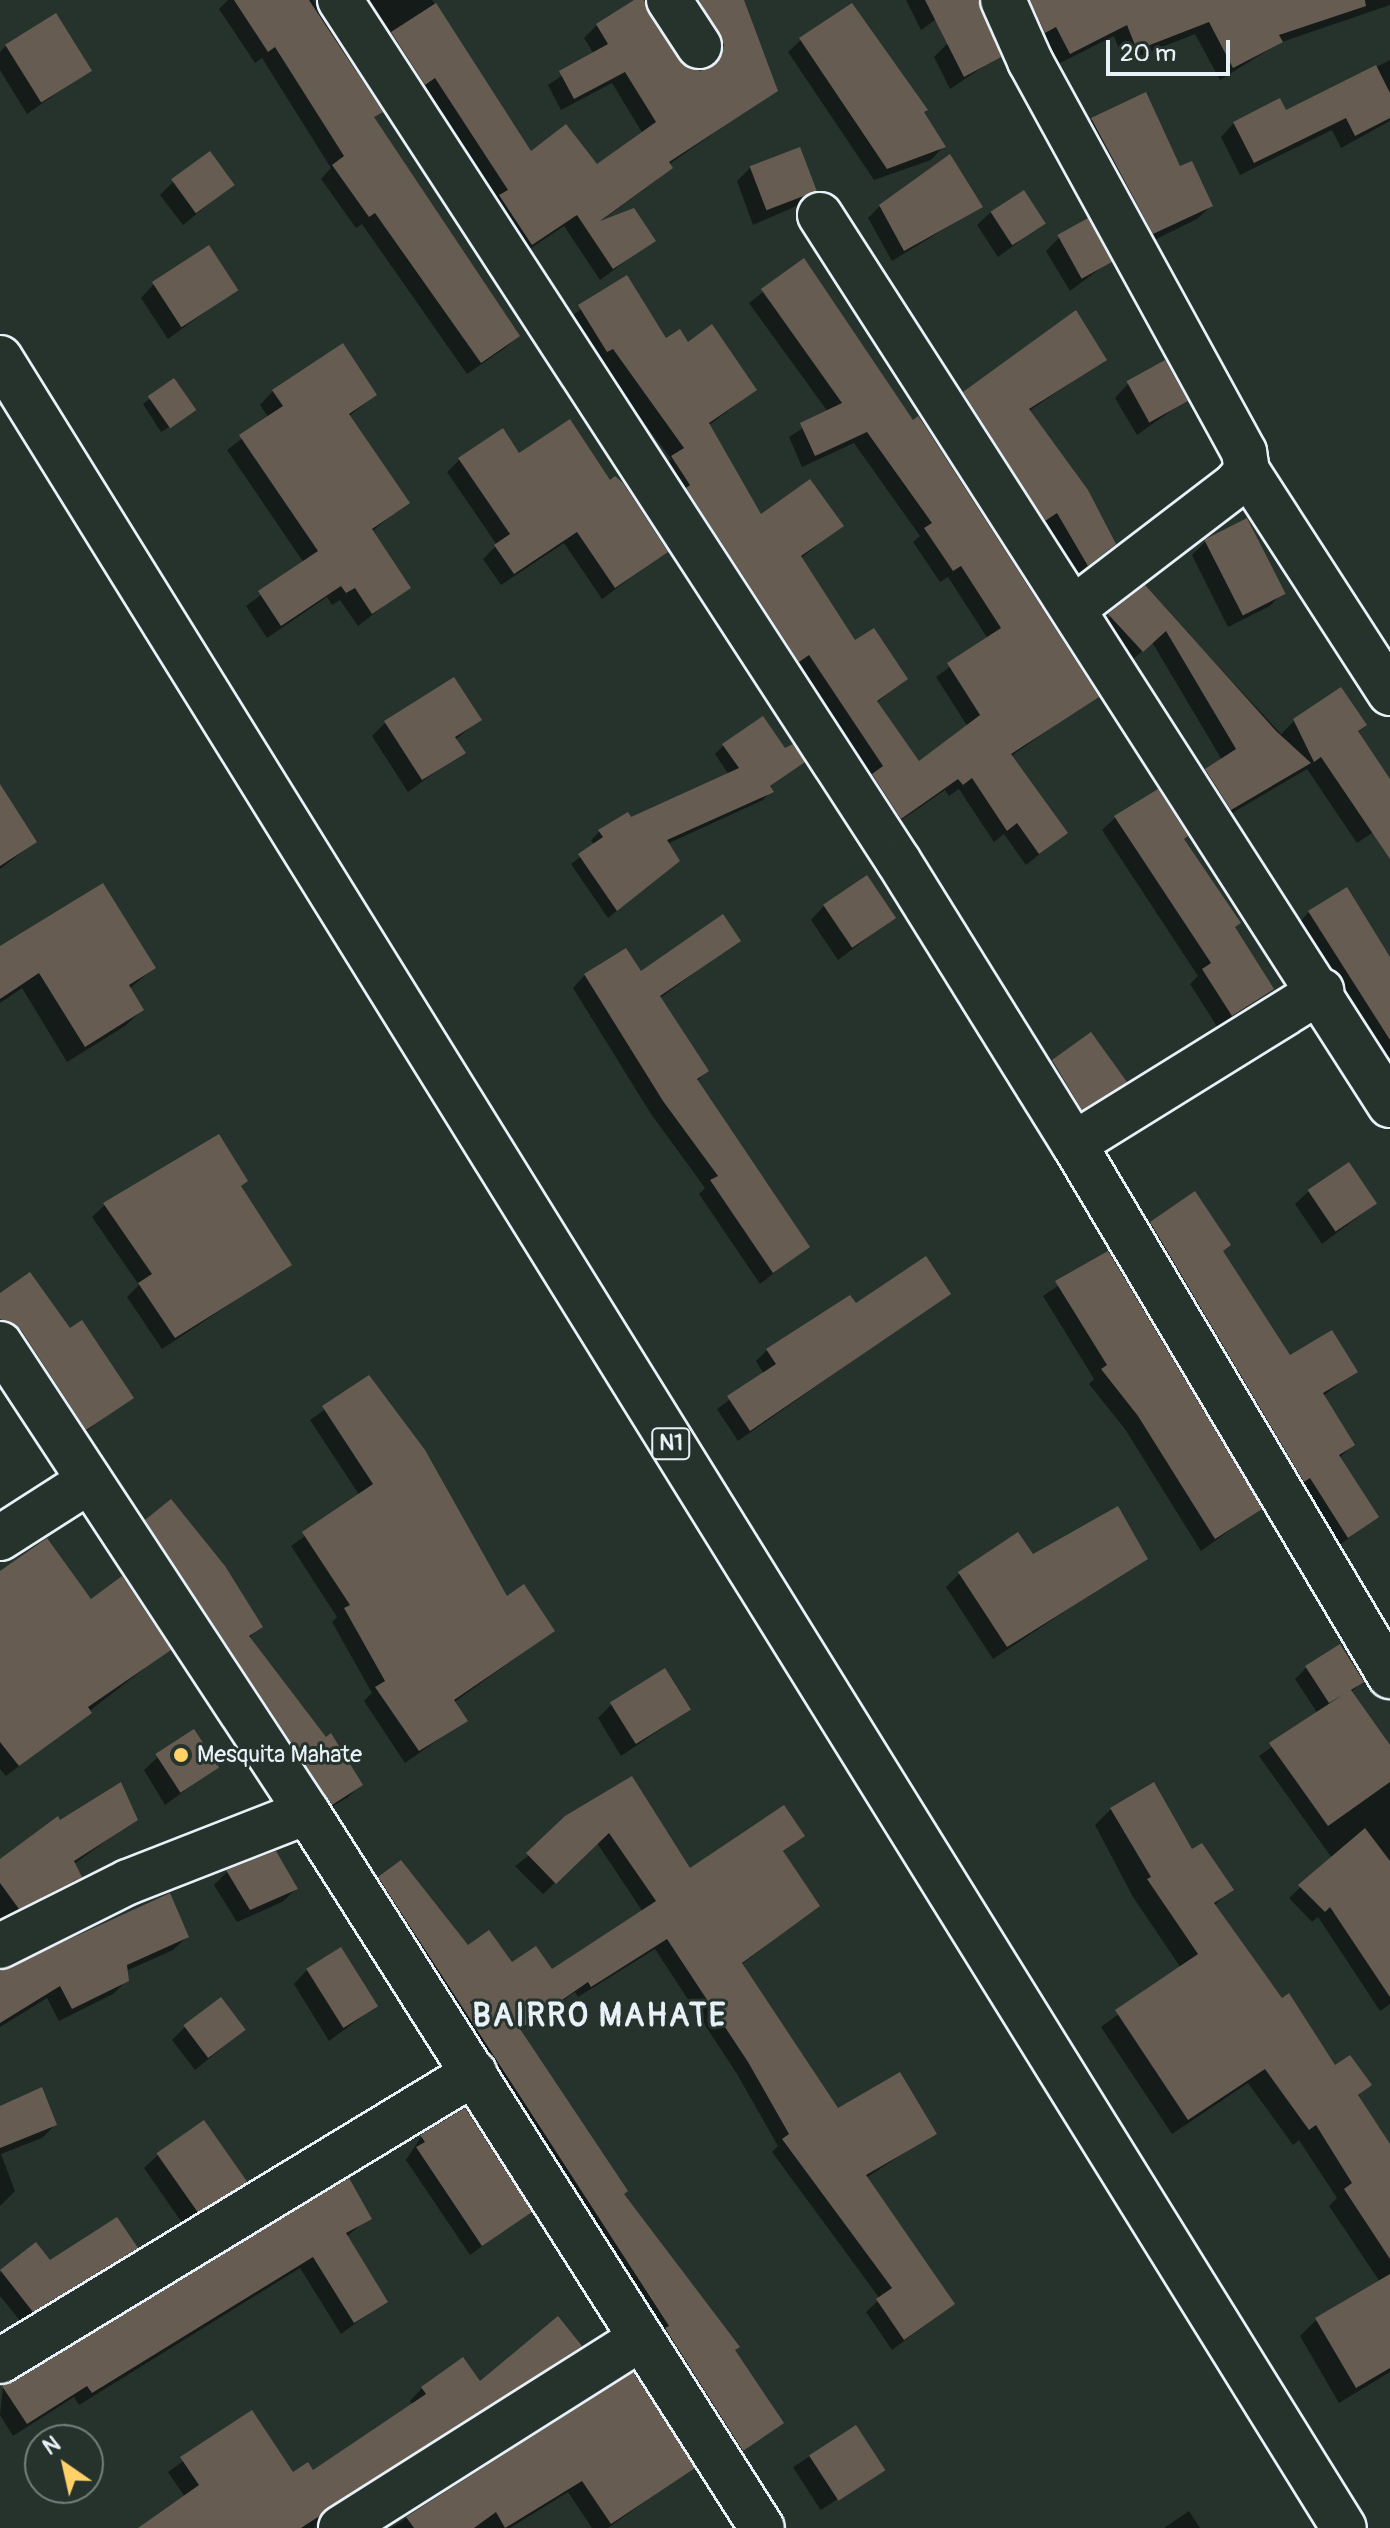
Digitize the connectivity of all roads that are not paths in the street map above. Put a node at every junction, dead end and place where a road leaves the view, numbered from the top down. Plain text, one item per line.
1 (340, 0) edge
2 (669, 0) edge
3 (1003, 0) edge
4 (699, 46) dead end
5 (820, 215) dead end
6 (0, 358) edge
7 (1247, 471) junction
8 (1073, 609) junction
9 (1390, 693) edge
10 (1321, 991) junction
11 (1390, 1105) edge
12 (1074, 1144) junction
13 (0, 1344) edge
14 (89, 1481) junction
15 (0, 1538) edge
16 (1390, 1676) edge
17 (307, 1812) junction
18 (0, 1946) edge
19 (474, 2073) junction
20 (641, 2338) junction
21 (0, 2361) edge
22 (341, 2528) edge
23 (762, 2528) edge
24 (1344, 2528) edge

1 - 12 main road
2 - 4 main road
3 - 7 main road
5 - 8 main road
6 - 24 main road, N1
7 - 8 main road
7 - 9 main road
8 - 10 main road
10 - 11 main road
10 - 12 main road
12 - 16 main road
13 - 14 main road
14 - 15 main road
14 - 17 main road
17 - 18 main road
17 - 19 main road
19 - 20 main road
19 - 21 main road
20 - 22 main road
20 - 23 main road

